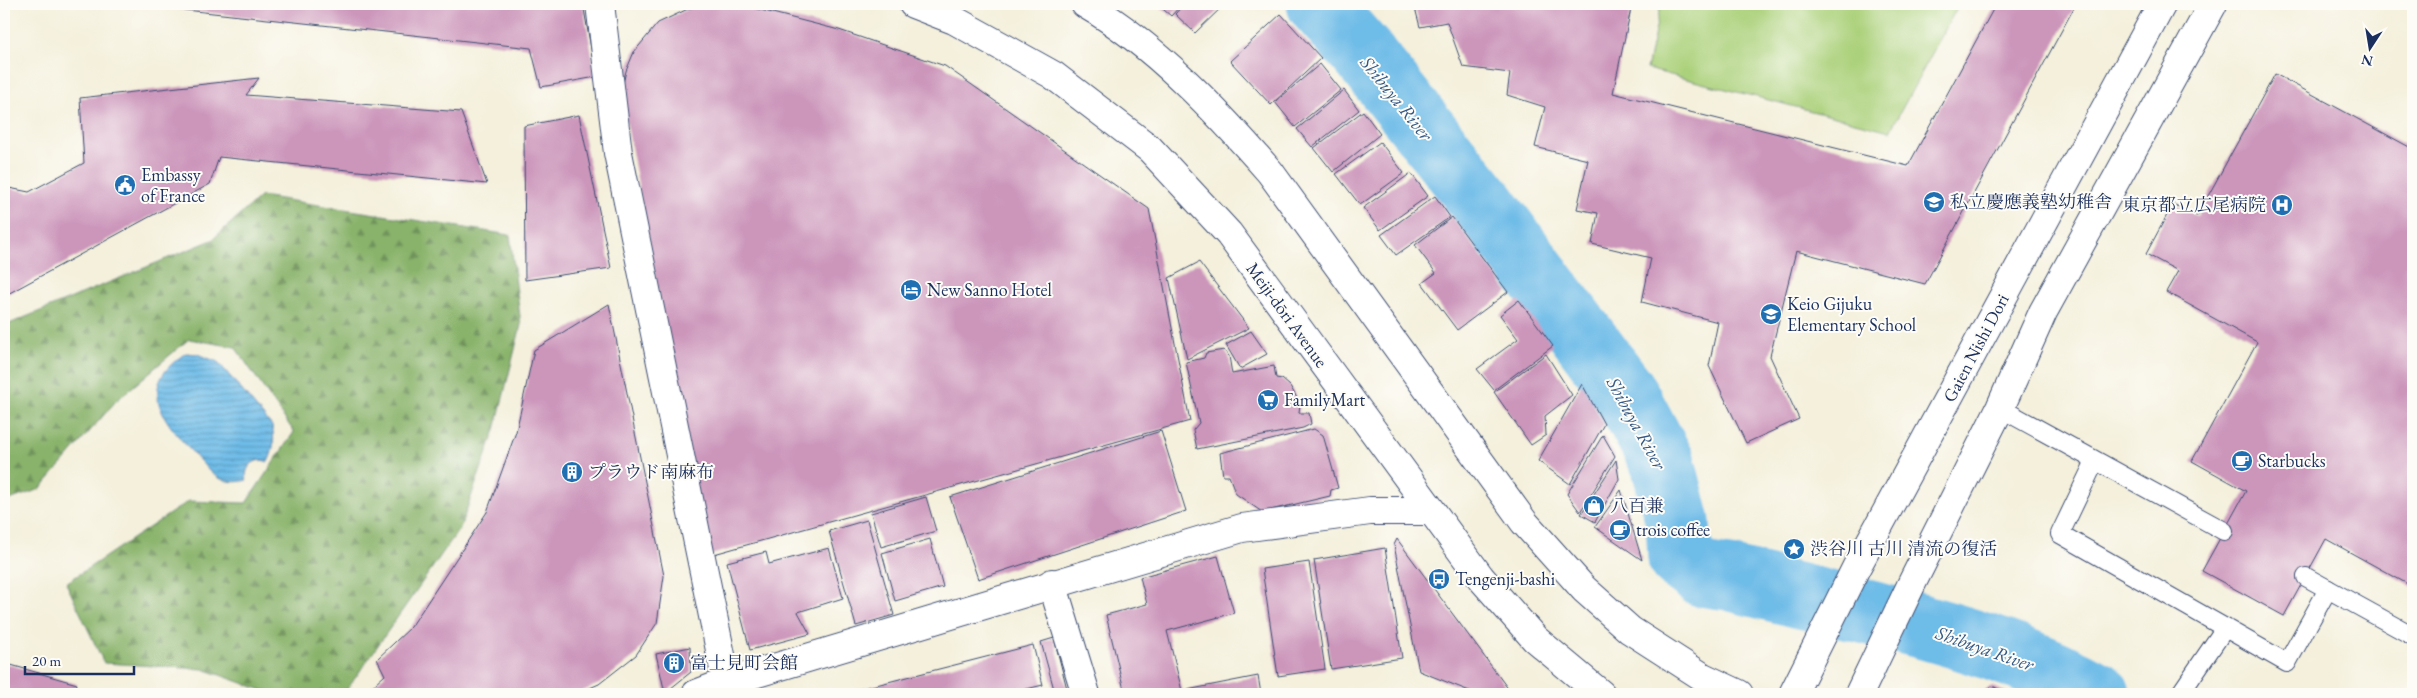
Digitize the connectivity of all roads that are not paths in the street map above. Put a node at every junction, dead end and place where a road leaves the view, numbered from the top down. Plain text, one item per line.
1 (600, 4) edge
2 (913, 4) edge
3 (2162, 4) edge
4 (2213, 4) edge
5 (1089, 5) edge
6 (2000, 408) junction
7 (2095, 460) junction
8 (1430, 511) junction
9 (2224, 531) dead end
10 (2306, 576) dead end
11 (1052, 583) junction
12 (2328, 589) junction
13 (2225, 628) junction
14 (2413, 636) edge
15 (728, 688) edge
16 (696, 694) edge
17 (1086, 694) edge
18 (1601, 694) edge
19 (1739, 694) edge
20 (1793, 694) edge
21 (1859, 694) edge
22 (2180, 694) edge

1 - 15 main road
2 - 8 main road, Meiji-dōri Avenue
3 - 20 main road, Gaien Nishi Dori
4 - 6 main road
5 - 19 main road
6 - 7 lane
6 - 21 main road
7 - 9 lane
7 - 13 lane
8 - 11 main road
8 - 18 main road, Meiji-dōri Avenue
10 - 12 lane
11 - 15 main road
11 - 17 main road
12 - 13 lane
12 - 14 lane
13 - 22 lane
15 - 16 main road

